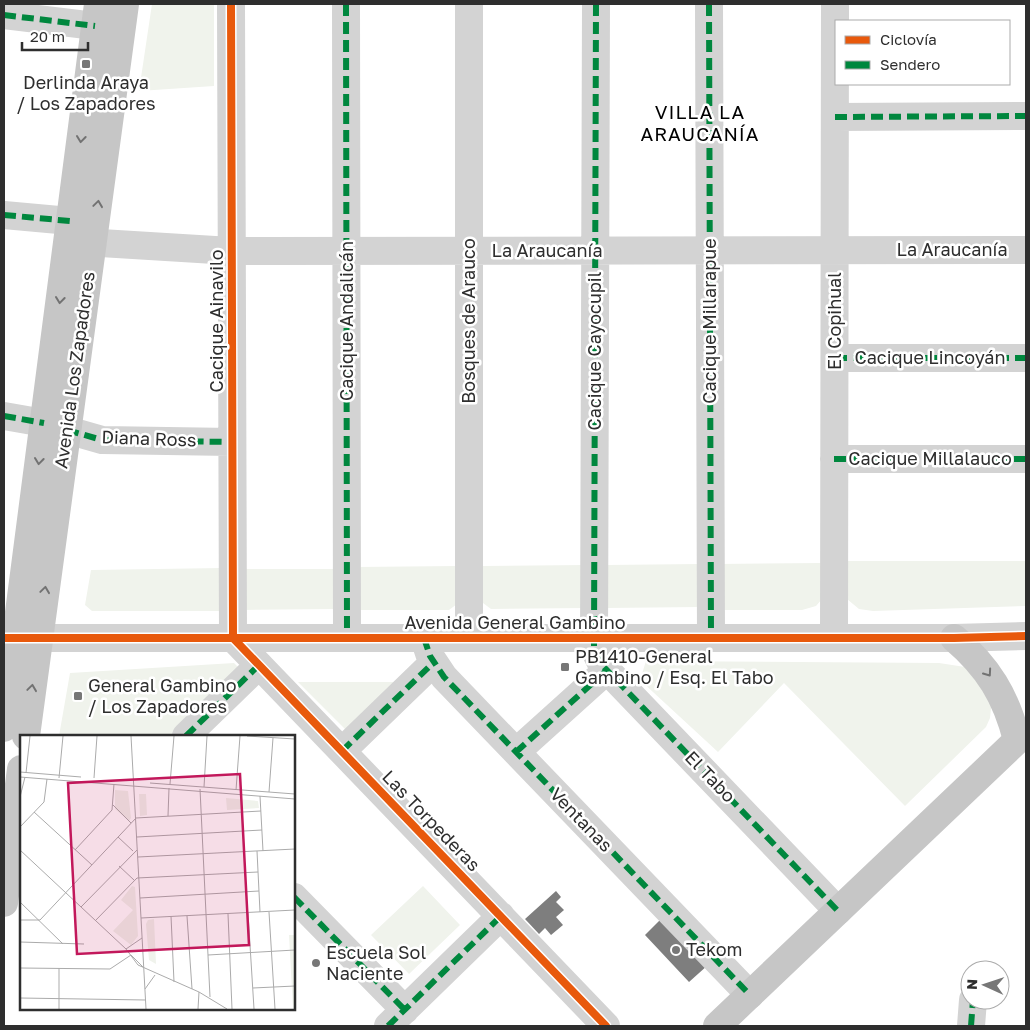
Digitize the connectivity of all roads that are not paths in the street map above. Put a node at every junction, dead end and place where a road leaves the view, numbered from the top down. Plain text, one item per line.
1 (126, 4) edge
2 (231, 4) edge
3 (346, 4) edge
4 (469, 4) edge
5 (596, 4) edge
6 (709, 4) edge
7 (835, 4) edge
8 (4, 15) edge
9 (97, 15) edge
10 (1026, 116) edge
11 (835, 117) junction
12 (4, 215) edge
13 (77, 235) junction
14 (596, 250) junction
15 (710, 250) junction
16 (835, 250) junction
17 (1026, 250) edge
18 (231, 251) junction
19 (346, 251) junction
20 (469, 251) junction
21 (835, 358) junction
22 (1026, 358) edge
23 (4, 416) edge
24 (55, 427) junction
25 (232, 442) junction
26 (834, 459) junction
27 (1026, 459) edge
28 (1026, 636) edge
29 (19, 638) edge
30 (233, 638) junction
31 (347, 638) junction
32 (424, 638) junction
33 (469, 638) junction
34 (595, 638) junction
35 (711, 638) junction
36 (834, 638) junction
37 (954, 638) junction
38 (433, 663) junction
39 (259, 666) junction
40 (607, 670) junction
41 (4, 728) edge
42 (26, 735) edge
43 (187, 735) edge
44 (1022, 736) edge
45 (342, 751) junction
46 (516, 752) junction
47 (20, 777) edge
48 (295, 898) edge
49 (4, 903) edge
50 (838, 911) junction
51 (501, 916) junction
52 (750, 995) junction
53 (972, 1010) edge
54 (396, 1018) edge
55 (606, 1026) edge
56 (717, 1026) edge
57 (971, 1026) edge

13 -> 1 main road, Avenida Los Zapadores
2 - 18 street, Cacique Ainavilo
3 - 19 street, Cacique Andalicán
4 - 20 street, Bosques de Arauco
5 - 14 street, Cacique Cayocupil
6 - 15 street, Cacique Millarapue
7 - 11 street, El Copihual
8 - 9 street
9 -> 13 main road, Avenida Los Zapadores
10 - 11 street
11 - 16 street, El Copihual
12 - 13 street, La Araucanía
13 - 18 street, La Araucanía
13 - 24 main road, Avenida Los Zapadores
14 - 15 street, La Araucanía
14 - 20 street, La Araucanía
14 - 34 street, Cacique Cayocupil
15 - 16 street, La Araucanía
15 - 35 street, Cacique Millarapue
16 - 17 street, La Araucanía
16 - 21 street, El Copihual
18 - 19 street, La Araucanía
18 - 25 street, Cacique Ainavilo
19 - 20 street, La Araucanía
19 - 31 street, Cacique Andalicán
20 - 33 street, Bosques de Arauco
21 - 22 street, Cacique Lincoyán
21 - 26 street, El Copihual
23 - 24 street, Diana Ross
24 - 25 street, Diana Ross
24 - 29 main road, Avenida Los Zapadores
25 - 30 street, Cacique Ainavilo
26 - 27 street, Cacique Millalauco
26 - 36 street, El Copihual
28 - 37 street, Avenida General Gambino
29 - 30 street, Avenida General Gambino
29 - 41 main road, Avenida Los Zapadores
42 -> 29 main road, Avenida Los Zapadores
30 - 31 street, Avenida General Gambino
30 - 39 street, Las Torpederas
31 - 32 street, Avenida General Gambino
32 - 33 street, Avenida General Gambino
32 - 38 street, Ventanas
33 - 34 street, Avenida General Gambino
34 - 35 street, Avenida General Gambino
34 - 40 street, El Tabo
35 - 36 street, Avenida General Gambino
36 - 37 street, Avenida General Gambino
37 -> 44 main road
38 - 45 street
38 - 46 street, Ventanas
39 - 43 street
39 - 45 street, Las Torpederas
40 - 46 street
40 - 50 street, El Tabo
44 - 50 main road
45 - 51 street, Las Torpederas
46 - 52 street, Ventanas
47 - 49 main road
48 - 54 street
50 - 52 main road
51 - 54 street
51 - 55 street, Las Torpederas
52 - 56 main road
53 - 57 street

